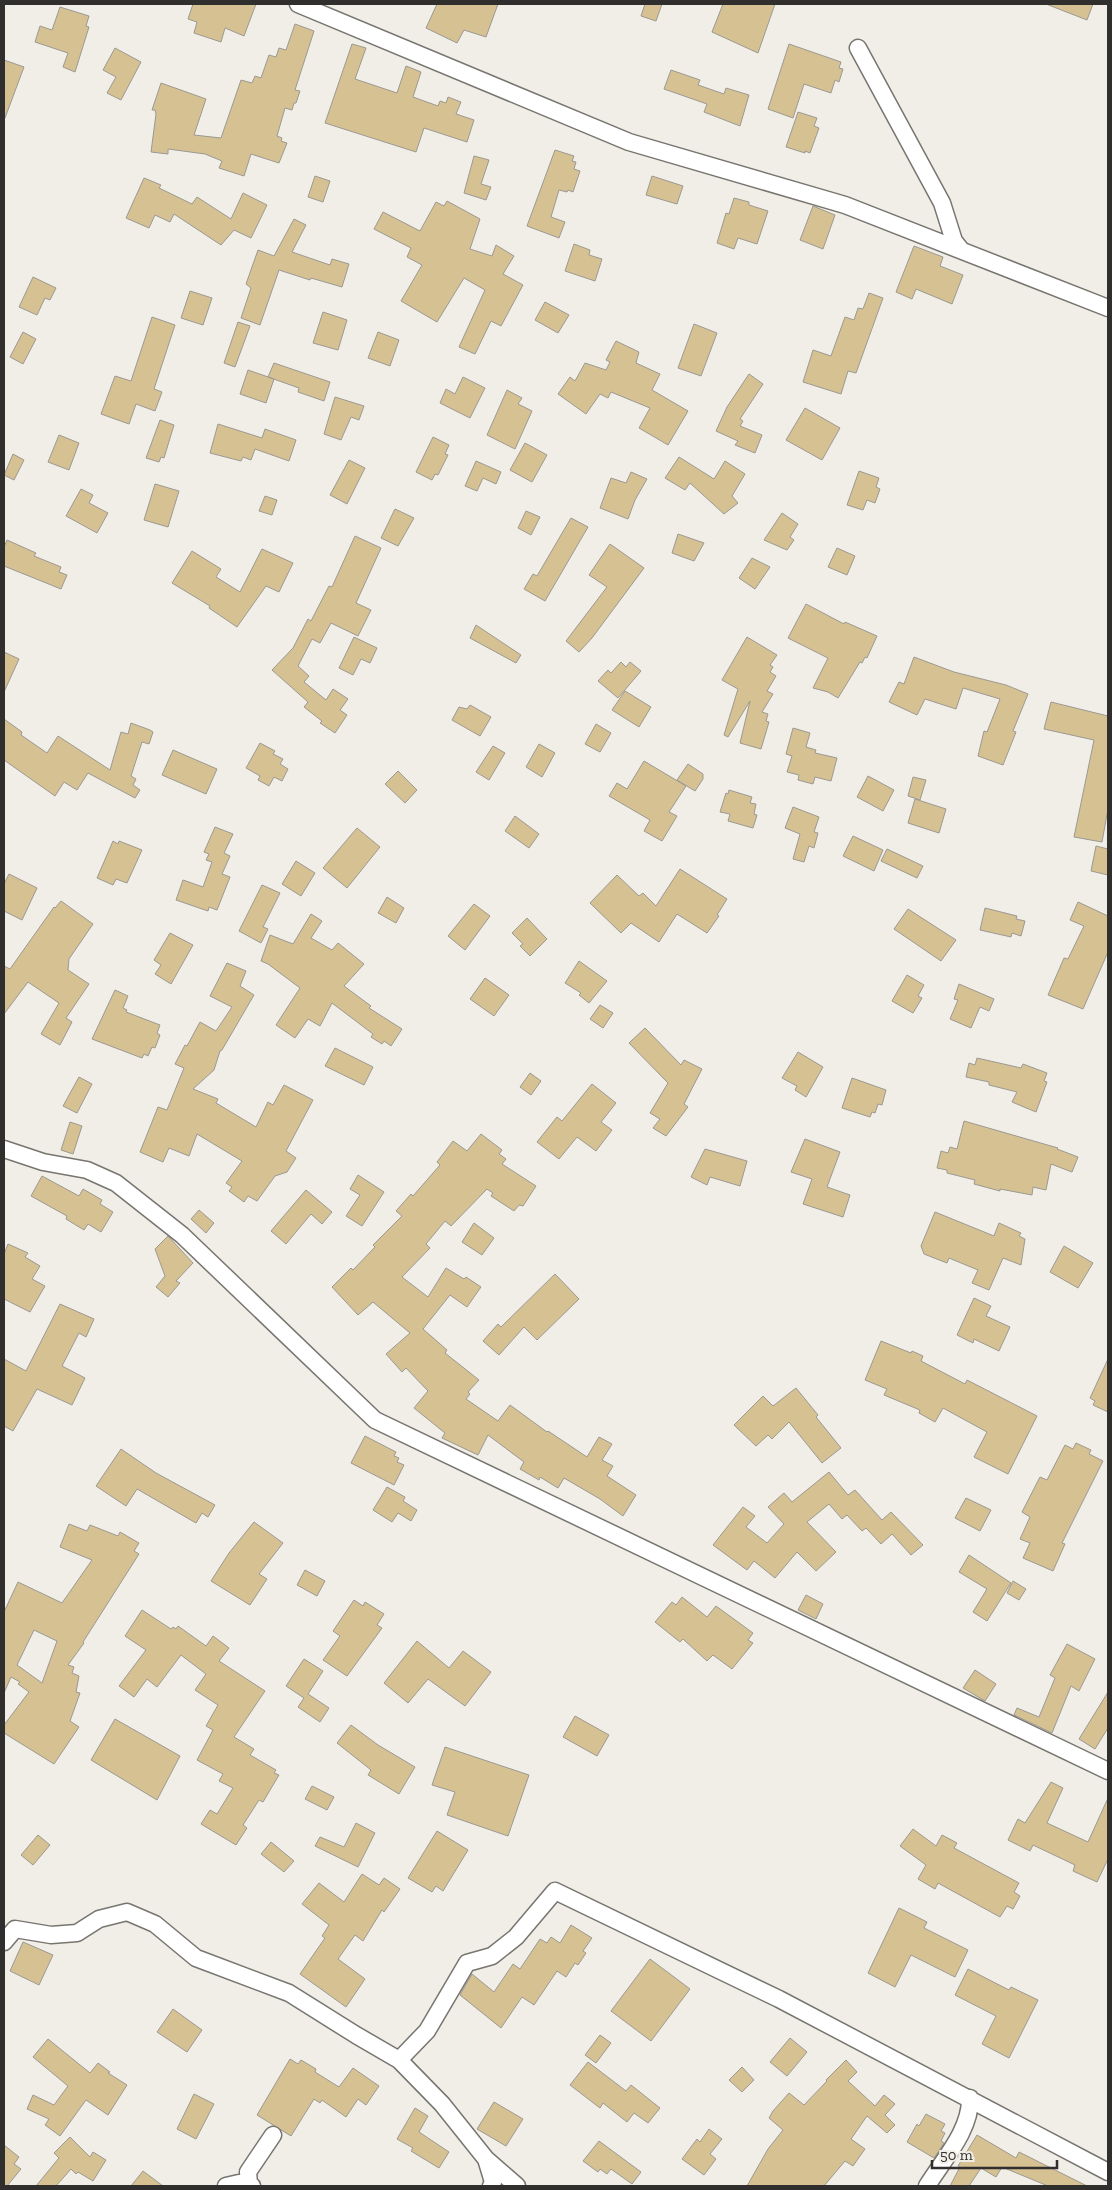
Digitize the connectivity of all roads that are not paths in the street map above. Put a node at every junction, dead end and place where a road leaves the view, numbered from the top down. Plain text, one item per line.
1 (298, 4) edge
2 (858, 48) dead end
3 (962, 251) junction
4 (1108, 308) edge
5 (4, 1149) edge
6 (1108, 1771) edge
7 (4, 1942) edge
8 (399, 2060) junction
9 (970, 2098) junction
10 (273, 2135) dead end
11 (486, 2160) junction
12 (1108, 2172) edge
13 (251, 2185) edge
14 (226, 2186) edge
15 (490, 2186) edge
16 (517, 2186) edge
17 (927, 2186) edge

1 - 3 street
2 - 3 street
3 - 4 street
5 - 6 street
7 - 8 street
8 - 9 street
8 - 11 street
9 - 12 street
9 - 17 street
10 - 13 street
11 - 15 street
11 - 16 street
13 - 14 street

